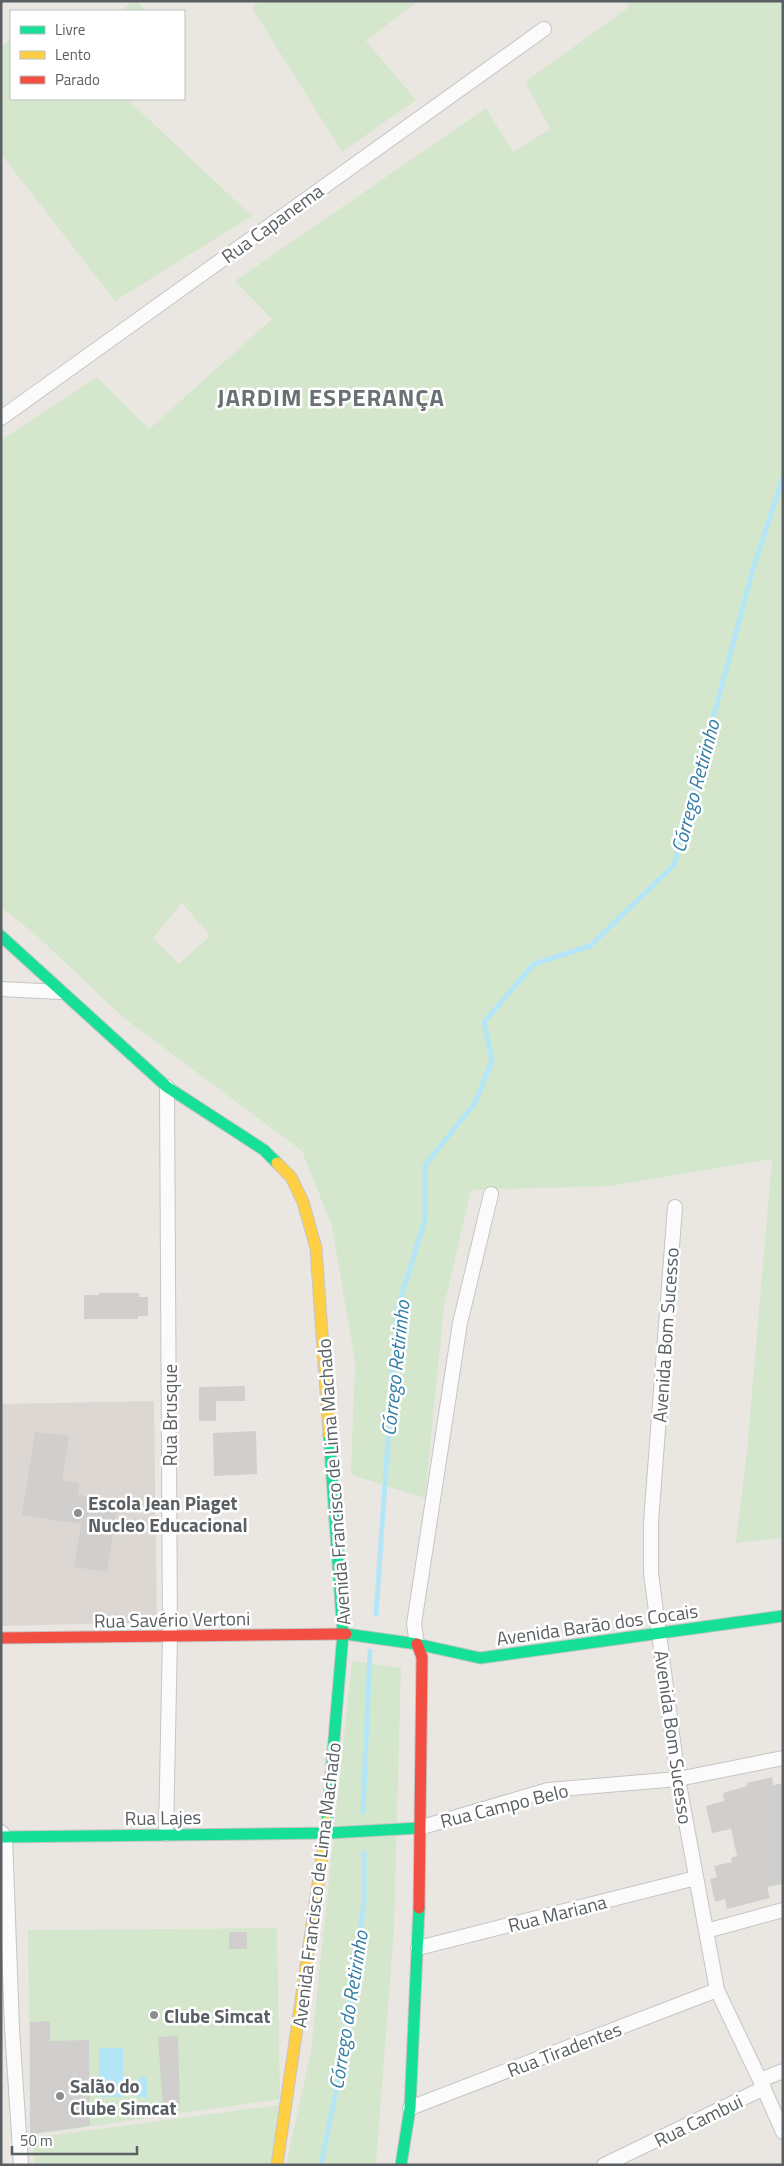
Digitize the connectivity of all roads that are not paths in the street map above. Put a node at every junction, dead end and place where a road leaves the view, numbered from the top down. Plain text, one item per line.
1 (544, 29) dead end
2 (1, 418) edge
3 (1, 936) edge
4 (1, 989) edge
5 (61, 992) junction
6 (167, 1087) junction
7 (491, 1194) dead end
8 (675, 1207) dead end
9 (783, 1616) edge
10 (343, 1634) junction
11 (659, 1634) junction
12 (170, 1636) junction
13 (1, 1638) edge
14 (417, 1644) junction
15 (783, 1758) edge
16 (678, 1779) junction
17 (419, 1828) junction
18 (326, 1833) junction
19 (166, 1834) junction
20 (2, 1835) edge
21 (696, 1878) junction
22 (783, 1910) edge
23 (706, 1931) junction
24 (418, 1948) junction
25 (717, 1990) junction
26 (6, 2028) edge
27 (783, 2071) edge
28 (762, 2084) junction
29 (410, 2108) junction
30 (783, 2132) edge
31 (21, 2165) edge
32 (277, 2165) edge
33 (401, 2165) edge
34 (604, 2165) edge

1 - 2 street, Rua Capanema
3 - 5 street, Avenida Francisco de Lima Machado
4 - 5 street
5 - 6 street, Avenida Francisco de Lima Machado
6 - 10 street, Avenida Francisco de Lima Machado
6 - 12 street, Rua Brusque
7 - 14 street
8 - 11 street, Avenida Bom Sucesso
9 - 11 street, Avenida Barão dos Cocais
10 - 12 street, Rua Savério Vertoni
10 - 14 street, Avenida Barão dos Cocais
10 - 18 street, Avenida Francisco de Lima Machado
11 - 14 street, Avenida Barão dos Cocais
11 - 16 street, Avenida Bom Sucesso
12 - 13 street, Rua Savério Vertoni
12 - 19 street, Rua Brusque
14 - 17 street
15 - 16 street, Rua Campo Belo
16 - 17 street, Rua Campo Belo
16 - 21 street, Avenida Bom Sucesso
17 - 18 street, Rua Lajes
17 - 24 street
18 - 19 street, Rua Lajes
18 - 32 street, Avenida Francisco de Lima Machado
19 - 20 street, Rua Lajes
20 - 26 street
21 - 23 street, Avenida Bom Sucesso
21 - 24 street, Rua Mariana
22 - 23 street
23 - 25 street, Avenida Bom Sucesso
24 - 29 street
25 - 28 street, Avenida Bom Sucesso
25 - 29 street, Rua Tiradentes
26 - 31 street
27 - 28 street, Rua Cambui
28 - 30 street, Avenida Bom Sucesso
28 - 34 street, Rua Cambui
29 - 33 street

